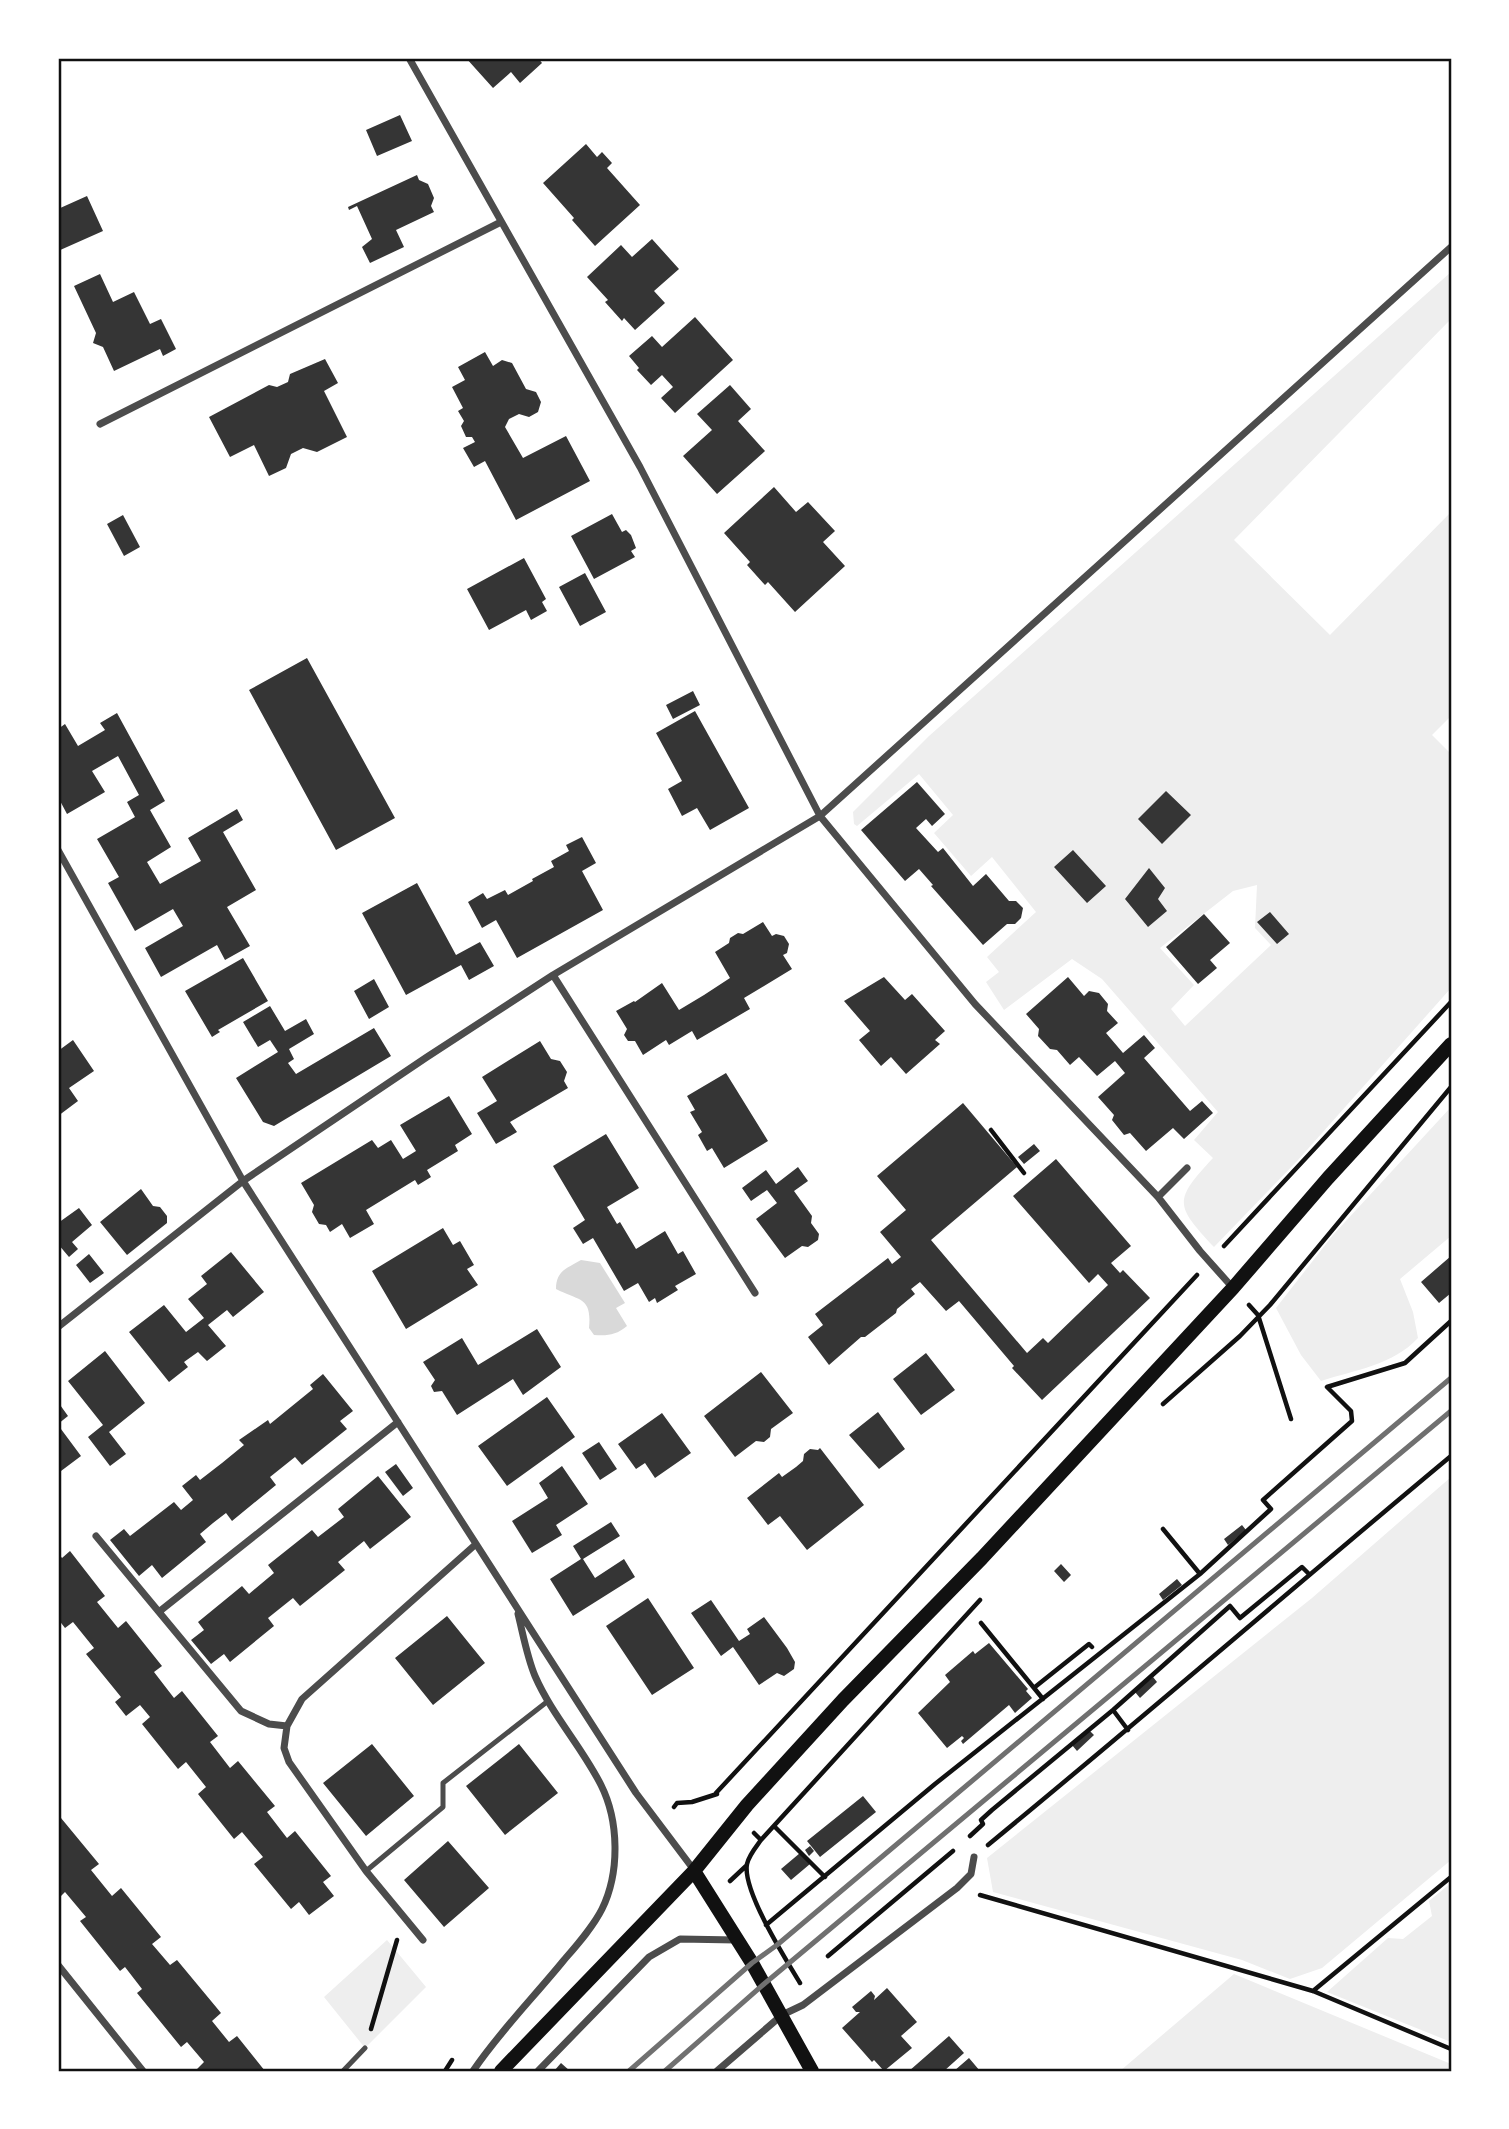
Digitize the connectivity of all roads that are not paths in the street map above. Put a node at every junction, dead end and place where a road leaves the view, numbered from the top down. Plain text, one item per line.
1 (409, 58) edge
2 (501, 222) junction
3 (1451, 247) edge
4 (100, 424) dead end
5 (820, 816) junction
6 (58, 850) edge
7 (553, 975) junction
8 (1451, 1045) edge
9 (1187, 1168) dead end
10 (243, 1181) junction
11 (1158, 1197) junction
12 (1233, 1288) junction
13 (755, 1293) dead end
14 (58, 1327) edge
15 (398, 1422) junction
16 (96, 1536) dead end
17 (476, 1544) junction
18 (516, 1607) junction
19 (160, 1611) junction
20 (548, 1701) junction
21 (287, 1726) junction
22 (974, 1857) road end
23 (366, 1871) junction
24 (694, 1871) junction
25 (423, 1940) dead end
26 (738, 1940) junction
27 (58, 1965) edge
28 (782, 2015) junction
29 (365, 2048) road end
30 (143, 2071) edge
31 (343, 2071) edge
32 (473, 2071) edge
33 (501, 2071) edge
34 (538, 2071) edge
35 (718, 2071) edge
36 (812, 2071) edge

1 - 2 street
2 - 4 street
2 - 5 street
3 - 5 street
5 - 7 street
5 - 11 street
6 - 10 street
7 - 10 street
7 - 13 street
8 - 12 main road
9 - 11 street
10 - 14 street
10 - 15 street
11 - 12 street
12 - 24 main road
15 - 17 street
15 - 19 street
16 - 19 street
17 - 18 street
17 - 21 street
18 - 20 street
18 - 24 street
19 - 21 street
20 - 23 lane
20 - 32 street
21 - 23 street
22 - 28 street
23 - 25 street
24 - 26 main road
24 - 33 main road
26 - 28 main road
26 - 34 street
27 - 30 street
28 - 35 street
28 - 36 main road
29 - 31 lane

